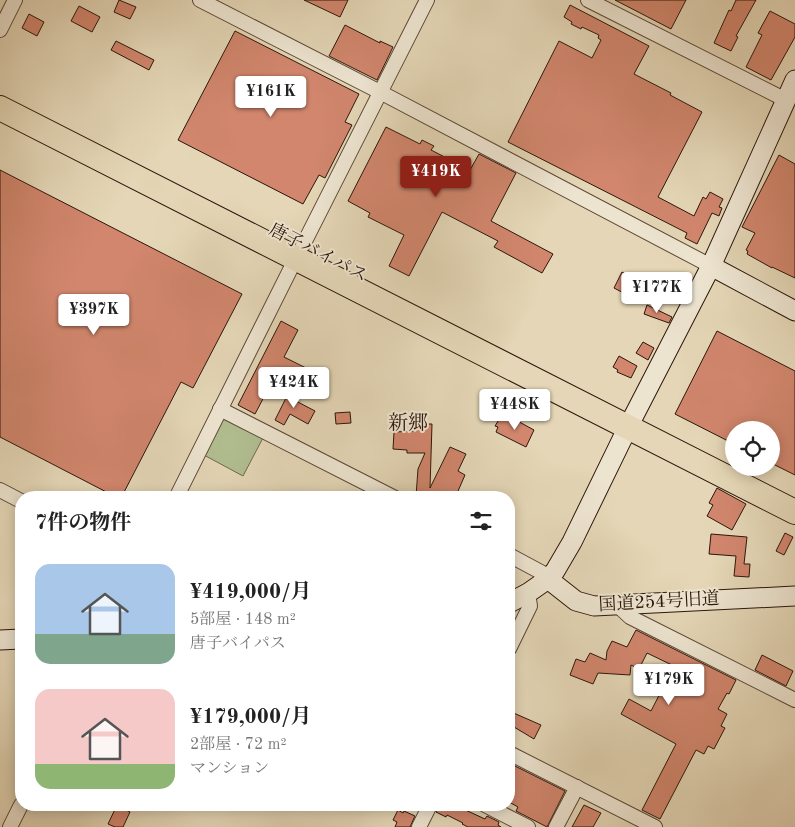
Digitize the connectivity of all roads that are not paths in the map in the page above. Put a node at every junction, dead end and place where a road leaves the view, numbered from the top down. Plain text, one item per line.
1 (15, 0) edge
2 (200, 0) edge
3 (427, 0) edge
4 (588, 0) edge
5 (0, 30) edge
6 (795, 80) edge
7 (0, 92) edge
8 (380, 92) junction
9 (0, 108) edge
10 (788, 110) edge
11 (300, 252) junction
12 (711, 266) junction
13 (795, 310) edge
14 (220, 408) junction
15 (632, 420) junction
16 (725, 459) edge
17 (759, 476) edge
18 (0, 490) edge
19 (179, 491) edge
20 (381, 491) edge
21 (795, 494) edge
22 (15, 498) edge
23 (795, 512) edge
24 (515, 559) edge
25 (549, 578) junction
26 (528, 593) junction
27 (795, 596) edge
28 (515, 600) edge
29 (616, 604) junction
30 (515, 637) edge
31 (15, 639) edge
32 (0, 640) edge
33 (795, 700) edge
34 (515, 756) edge
35 (577, 787) junction
36 (18, 811) edge
37 (427, 811) edge
38 (497, 811) edge
39 (10, 827) edge
40 (419, 827) edge
41 (528, 827) edge
42 (556, 827) edge
43 (654, 827) edge

1 - 5 street
2 - 8 street
3 - 8 street
4 - 10 street
6 - 10 street
7 - 11 highway, 唐子バイパス
8 - 11 street
8 - 12 street
9 - 11 highway, 唐子バイパス
10 - 12 street
11 - 14 street
11 - 15 highway, 唐子バイパス
12 - 13 street
12 - 15 street
14 - 19 street
14 - 20 street
15 - 16 highway
15 - 23 highway
15 - 25 street
17 - 21 highway
18 - 22 street
24 - 25 street
25 - 26 street
25 - 29 street, 国道254号旧道
26 - 28 street
26 - 30 street
27 - 29 street, 国道254号旧道
29 - 33 street
31 - 32 street
34 - 35 street
35 - 42 street
35 - 43 street
36 - 39 street
37 - 40 street
38 - 41 street

